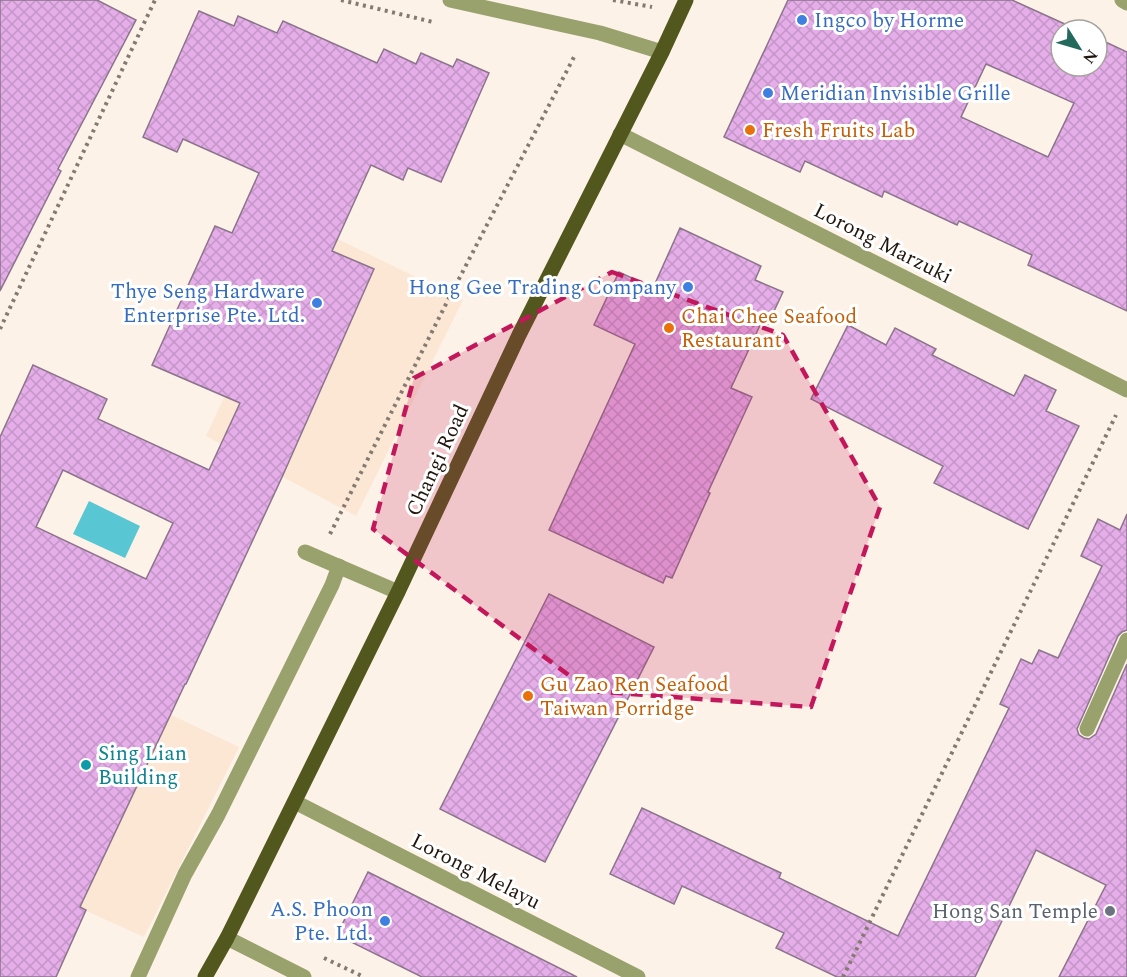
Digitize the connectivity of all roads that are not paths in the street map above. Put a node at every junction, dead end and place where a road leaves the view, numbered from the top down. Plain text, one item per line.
1 (450, 0) edge
2 (1122, 0) edge
3 (1127, 3) edge
4 (682, 6) edge
5 (662, 52) junction
6 (620, 134) junction
7 (1127, 390) edge
8 (312, 555) road end
9 (339, 566) junction
10 (398, 592) junction
11 (1127, 640) edge
12 (1087, 729) dead end
13 (295, 802) junction
14 (227, 938) junction
15 (138, 977) edge
16 (205, 977) edge
17 (304, 977) edge
18 (638, 977) edge

1 - 5 street
2 - 3 street
4 - 5 main road, Changi Road
5 - 6 main road, Changi Road
6 - 7 street, Lorong Marzuki
6 - 10 main road, Changi Road
8 - 9 street
9 - 10 street
9 - 15 street
10 - 13 main road, Changi Road
11 - 12 street
13 - 14 main road, Changi Road
13 - 18 street, Lorong Melayu
14 - 16 main road, Changi Road
14 - 17 street

